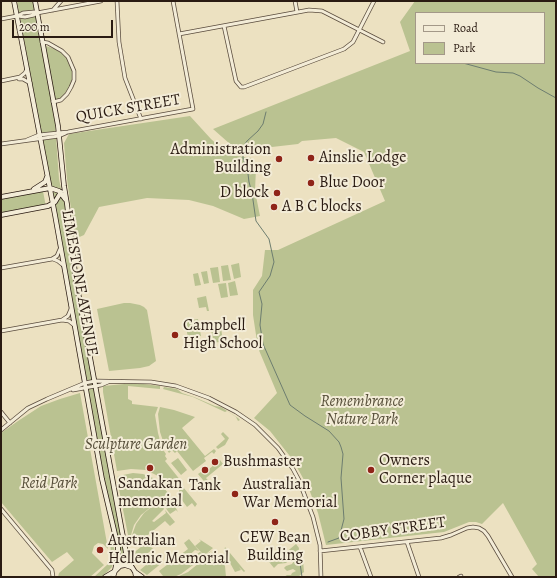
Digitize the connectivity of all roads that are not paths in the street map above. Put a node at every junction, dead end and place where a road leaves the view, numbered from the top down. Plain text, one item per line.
1 (14, 1) edge
2 (35, 1) edge
3 (61, 1) edge
4 (69, 1) edge
5 (75, 1) edge
6 (101, 1) edge
7 (117, 1) edge
8 (173, 1) edge
9 (295, 1) edge
10 (374, 1) edge
11 (82, 4) junction
12 (69, 7) junction
13 (53, 10) junction
14 (297, 12) junction
15 (37, 13) junction
16 (17, 16) junction
17 (1, 19) edge
18 (224, 26) junction
19 (359, 30) junction
20 (179, 34) junction
21 (42, 42) junction
22 (383, 42) dead end
23 (27, 68) junction
24 (15, 79) junction
25 (1, 81) edge
26 (30, 84) junction
27 (53, 102) junction
28 (141, 119) junction
29 (59, 134) junction
30 (40, 137) junction
31 (1, 144) edge
32 (47, 175) junction
33 (64, 186) junction
34 (50, 188) junction
35 (30, 191) junction
36 (60, 193) junction
37 (1, 197) edge
38 (52, 203) junction
39 (67, 204) junction
40 (42, 208) junction
41 (1, 215) edge
42 (55, 215) junction
43 (60, 249) junction
44 (52, 259) junction
45 (63, 265) junction
46 (1, 268) edge
47 (71, 309) junction
48 (62, 320) junction
49 (74, 325) junction
50 (1, 331) edge
51 (96, 384) junction
52 (85, 386) junction
53 (1, 412) edge
54 (10, 423) junction
55 (1, 430) edge
56 (1, 509) edge
57 (406, 542) junction
58 (360, 547) junction
59 (320, 551) junction
60 (115, 570) junction
61 (134, 570) junction
62 (53, 577) edge
63 (105, 577) edge
64 (113, 577) edge
65 (136, 577) edge
66 (142, 577) edge
67 (321, 577) edge
68 (371, 577) edge
69 (419, 577) edge
70 (512, 577) edge

1 - 16 main road, LIMESTONE AVENUE
2 - 15 main road, LIMESTONE AVENUE
3 - 13 street
4 - 12 street
5 - 11 street
6 - 11 street
7 - 28 street
8 - 20 street
9 - 14 street
10 - 19 street
11 - 12 street
12 - 13 street
13 - 15 street
14 - 18 street
14 - 19 street
15 - 16 street
15 - 21 main road, LIMESTONE AVENUE
16 - 17 street
16 - 23 main road, LIMESTONE AVENUE
18 - 19 street
18 - 20 street
19 - 22 street
20 - 28 street, QUICK STREET
21 - 27 main road, LIMESTONE AVENUE
21 - 27 street
23 - 24 street
23 - 26 main road, LIMESTONE AVENUE
24 - 25 street
24 - 26 street
26 - 30 main road, LIMESTONE AVENUE
27 - 29 main road, LIMESTONE AVENUE
28 - 29 street, QUICK STREET
29 - 30 street, QUICK STREET
29 - 33 main road, LIMESTONE AVENUE
30 - 31 street, QUICK STREET
30 - 32 main road, LIMESTONE AVENUE
32 - 34 main road, LIMESTONE AVENUE
32 - 35 main road
33 - 36 main road
33 - 39 main road, LIMESTONE AVENUE
34 - 35 main road
34 - 36 main road
34 - 38 main road, LIMESTONE AVENUE
35 - 37 main road
36 - 38 main road
36 - 39 main road
38 - 40 main road
38 - 42 main road, LIMESTONE AVENUE
39 - 51 main road, LIMESTONE AVENUE
40 - 41 main road
40 - 42 main road
42 - 43 main road, LIMESTONE AVENUE
43 - 44 street
43 - 45 main road, LIMESTONE AVENUE
44 - 45 street
44 - 46 street
45 - 47 main road, LIMESTONE AVENUE
47 - 48 street
47 - 49 main road, LIMESTONE AVENUE
48 - 49 street
48 - 50 street
49 - 52 main road, LIMESTONE AVENUE
51 - 52 street
51 - 59 street
51 - 61 main road, LIMESTONE AVENUE
52 - 54 street
52 - 60 main road, LIMESTONE AVENUE
53 - 54 street
54 - 55 street
56 - 62 street
57 - 58 street, COBBY STREET
57 - 69 street
57 - 70 street, COBBY STREET
58 - 59 street, COBBY STREET
58 - 68 street
59 - 67 street
60 - 61 main road
60 - 63 main road
60 - 64 main road, LIMESTONE AVENUE
61 - 65 main road, LIMESTONE AVENUE
61 - 66 main road

